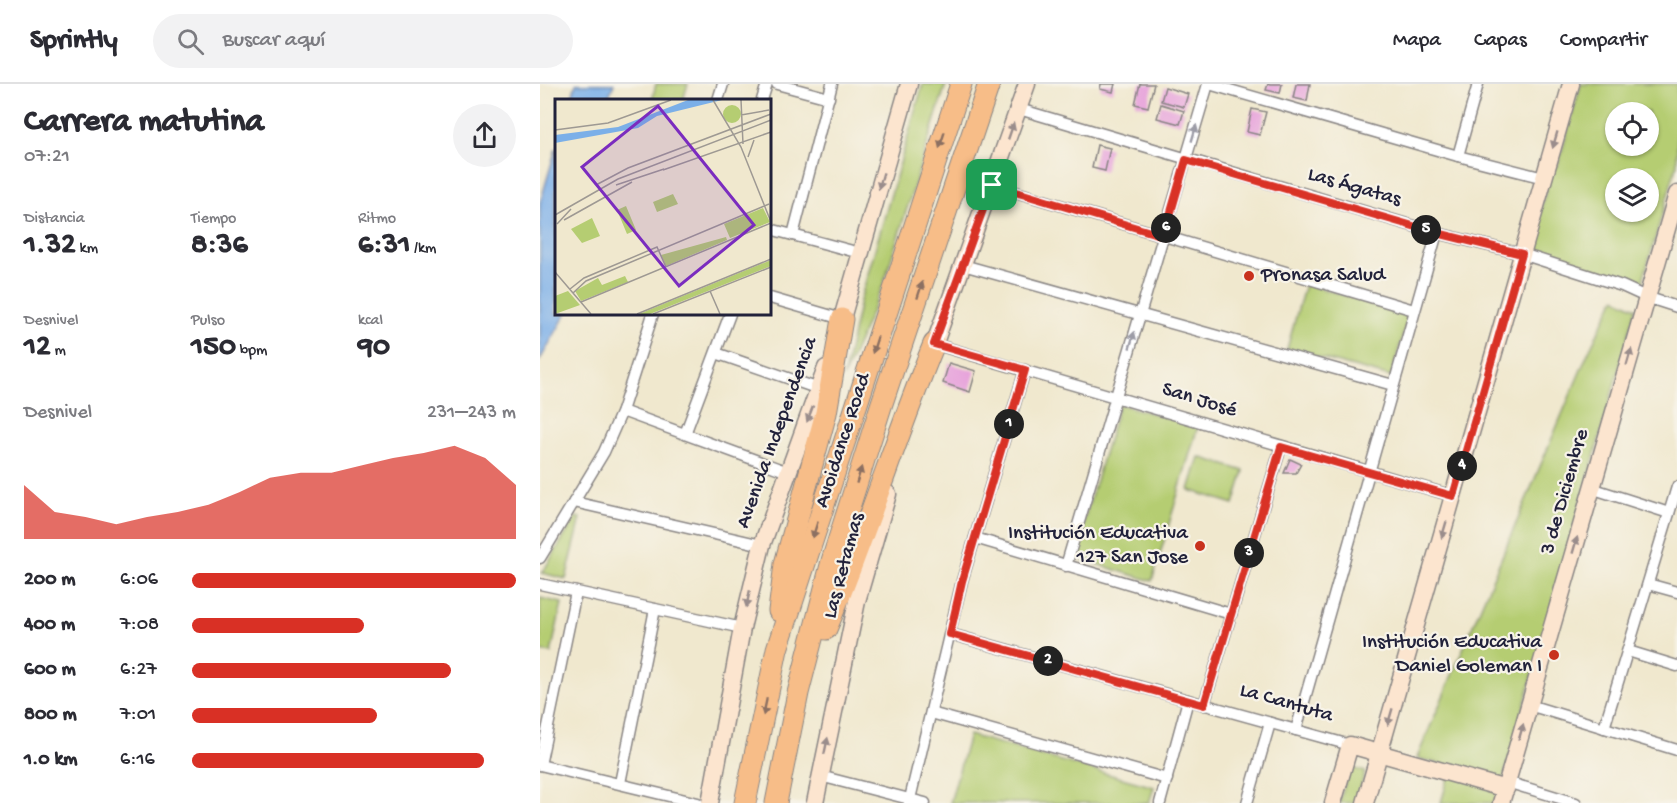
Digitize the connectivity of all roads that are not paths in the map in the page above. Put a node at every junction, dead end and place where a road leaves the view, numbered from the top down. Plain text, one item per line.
1 (723, 84) edge
2 (767, 84) edge
3 (777, 84) edge
4 (832, 84) edge
5 (909, 84) edge
6 (961, 84) edge
7 (989, 84) edge
8 (1027, 84) edge
9 (1209, 84) edge
10 (1478, 84) edge
11 (1571, 84) edge
12 (829, 98) junction
13 (718, 99) edge
14 (762, 99) edge
15 (1019, 109) junction
16 (1458, 156) junction
17 (1186, 160) junction
18 (1544, 178) junction
19 (992, 185) junction
20 (1677, 194) edge
21 (1674, 215) edge
22 (771, 229) edge
23 (1437, 233) junction
24 (793, 235) junction
25 (1164, 236) junction
26 (860, 253) junction
27 (1522, 254) junction
28 (963, 265) junction
29 (1646, 297) junction
30 (771, 298) edge
31 (1677, 307) edge
32 (1414, 310) junction
33 (1140, 314) junction
34 (653, 315) edge
35 (730, 315) edge
36 (842, 319) junction
37 (934, 344) junction
38 (716, 353) junction
39 (1025, 370) junction
40 (1393, 385) junction
41 (819, 389) junction
42 (1116, 396) junction
43 (622, 411) junction
44 (685, 434) junction
45 (1281, 447) junction
46 (788, 472) junction
47 (1370, 472) junction
48 (1677, 487) edge
49 (1591, 488) junction
50 (1453, 496) junction
51 (574, 502) junction
52 (1669, 513) junction
53 (975, 538) junction
54 (762, 545) junction
55 (540, 558) edge
56 (1066, 566) junction
57 (540, 584) edge
58 (1648, 584) junction
59 (576, 592) junction
60 (1677, 592) edge
61 (655, 609) junction
62 (1231, 614) junction
63 (742, 628) junction
64 (950, 634) junction
65 (777, 649) junction
66 (1628, 651) junction
67 (1677, 666) edge
68 (798, 693) junction
69 (1188, 700) junction
70 (1204, 705) junction
71 (1529, 705) junction
72 (931, 713) junction
73 (1270, 723) junction
74 (1604, 728) junction
75 (1296, 730) junction
76 (1350, 745) junction
77 (1677, 750) edge
78 (1379, 754) junction
79 (540, 765) edge
80 (820, 776) junction
81 (1167, 779) junction
82 (620, 783) junction
83 (1505, 791) edge
84 (909, 801) edge
85 (698, 803) edge
86 (710, 803) edge
87 (745, 803) edge
88 (776, 803) edge
89 (815, 803) edge
90 (925, 803) edge
91 (1160, 803) edge
92 (1247, 803) edge
93 (1334, 803) edge
94 (1365, 803) edge
95 (1576, 803) edge

1 - 13 street
2 - 14 street
3 - 12 street
4 - 12 street
5 -> 26 street, Avenida Independencia
6 -> 65 highway, Avoidance Road
68 -> 7 highway, Avoidance Road
8 - 15 street, Las Retamas
9 - 16 street
17 -> 9 street
10 - 16 street
11 -> 18 street
12 - 24 street
15 - 17 street, Las Ágatas
19 -> 15 street, Las Retamas
16 - 18 street
17 - 23 street, Las Ágatas
17 - 25 street
18 - 27 street
19 - 25 street
19 - 28 street, Las Retamas
20 - 21 street, 3 de Diciembre
21 - 29 street, 3 de Diciembre
22 - 24 street
23 - 27 street, Las Ágatas
23 - 32 street
24 - 26 street
25 - 32 street
25 - 33 street
26 - 36 street, Avenida Independencia
27 - 29 street, Las Ágatas
27 - 50 street
28 - 33 street
28 - 37 street, Las Retamas
29 - 31 street, Las Ágatas
49 -> 29 street, 3 de Diciembre
30 - 36 street
32 - 40 street
33 - 40 street
42 -> 33 street
34 - 43 street
35 - 38 street
36 - 41 street, Avenida Independencia
36 - 65 highway
37 - 39 street, San José
37 - 68 highway
80 -> 37 street, Las Retamas
38 - 41 street
38 - 44 street
39 - 42 street, San José
39 - 53 street
40 - 47 street
41 -> 46 street, Avenida Independencia
42 - 45 street, San José
42 - 56 street
43 - 44 street
43 - 51 street
44 - 46 street
45 - 47 street, San José
45 - 62 street
46 - 54 street, Avenida Independencia
47 - 50 street, San José
47 - 75 street
48 - 52 street
49 - 52 street
71 -> 49 street, 3 de Diciembre
50 -> 78 street
51 - 54 street
51 - 55 street
52 - 58 street
53 - 56 street
53 - 64 street
54 -> 63 street, Avenida Independencia
56 - 62 street
57 - 59 street
58 - 60 street
58 - 66 street
59 - 61 street
59 - 79 street
61 - 63 street
61 - 82 street
62 - 70 street
63 - 86 street, Avenida Independencia
64 - 69 street, La Cantuta
64 - 72 street
65 -> 87 highway, Avoidance Road
66 - 67 street
66 - 74 street
68 - 88 highway, Avoidance Road
69 - 70 street, La Cantuta
69 - 81 street
70 - 73 street, La Cantuta
71 - 74 street
83 -> 71 street, 3 de Diciembre
72 - 81 street
72 - 84 street
73 - 75 street, La Cantuta
73 - 92 street
74 - 77 street
75 - 76 street, La Cantuta
76 - 78 street, La Cantuta
76 - 93 street
78 - 83 street, La Cantuta
78 - 94 street
79 - 82 street
80 - 84 street
80 - 89 street, Las Retamas
81 - 91 street
82 - 85 street
83 - 95 street, La Cantuta
84 - 90 street

